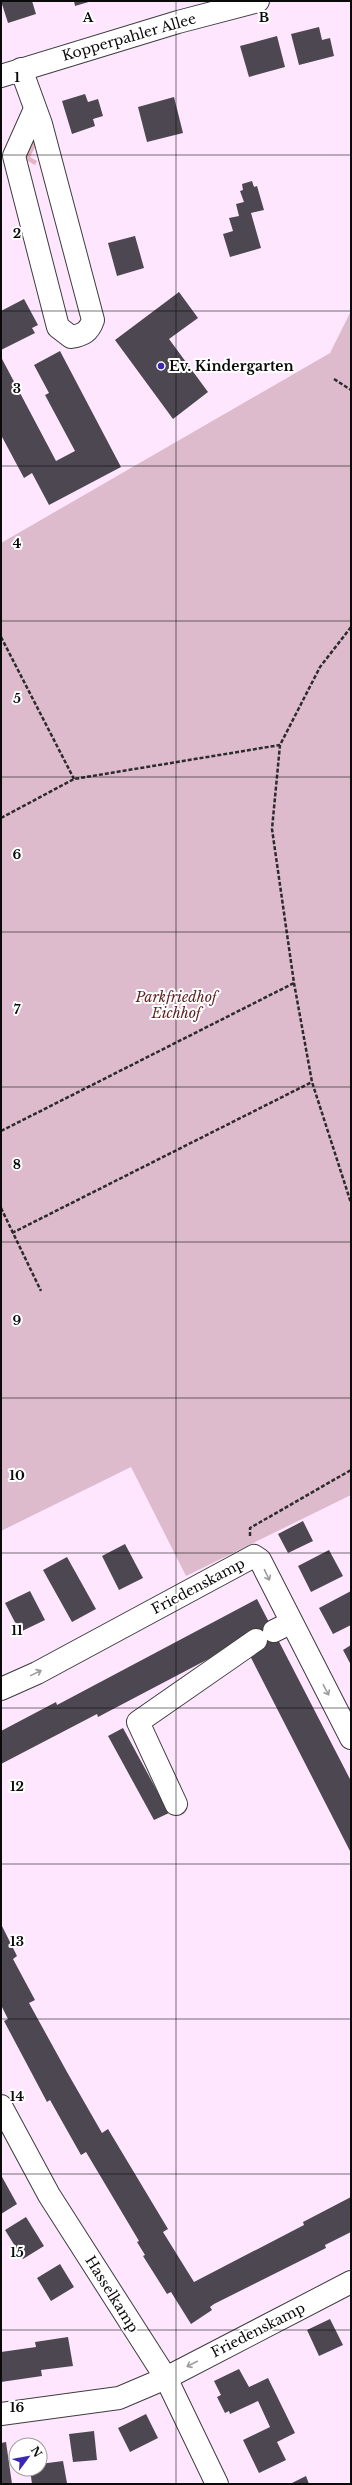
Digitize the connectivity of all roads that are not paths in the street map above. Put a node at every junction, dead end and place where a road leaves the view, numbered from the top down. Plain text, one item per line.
1 (258, 1) edge
2 (11, 72) edge
3 (36, 109) junction
4 (274, 1631) junction
5 (1, 1689) edge
6 (351, 1738) edge
7 (176, 1804) dead end
8 (1, 2106) edge
9 (351, 2282) edge
10 (166, 2378) junction
11 (1, 2414) edge
12 (217, 2484) edge

1 - 2 street, Kopperpahler Allee
2 - 3 street
3 - 3 street
5 -> 4 street, Friedenskamp
4 -> 6 street, Friedenskamp
4 - 7 street
8 - 10 street, Hasselkamp
9 -> 10 street, Friedenskamp
10 - 11 street, Friedenskamp
10 - 12 street, Hasselkamp

